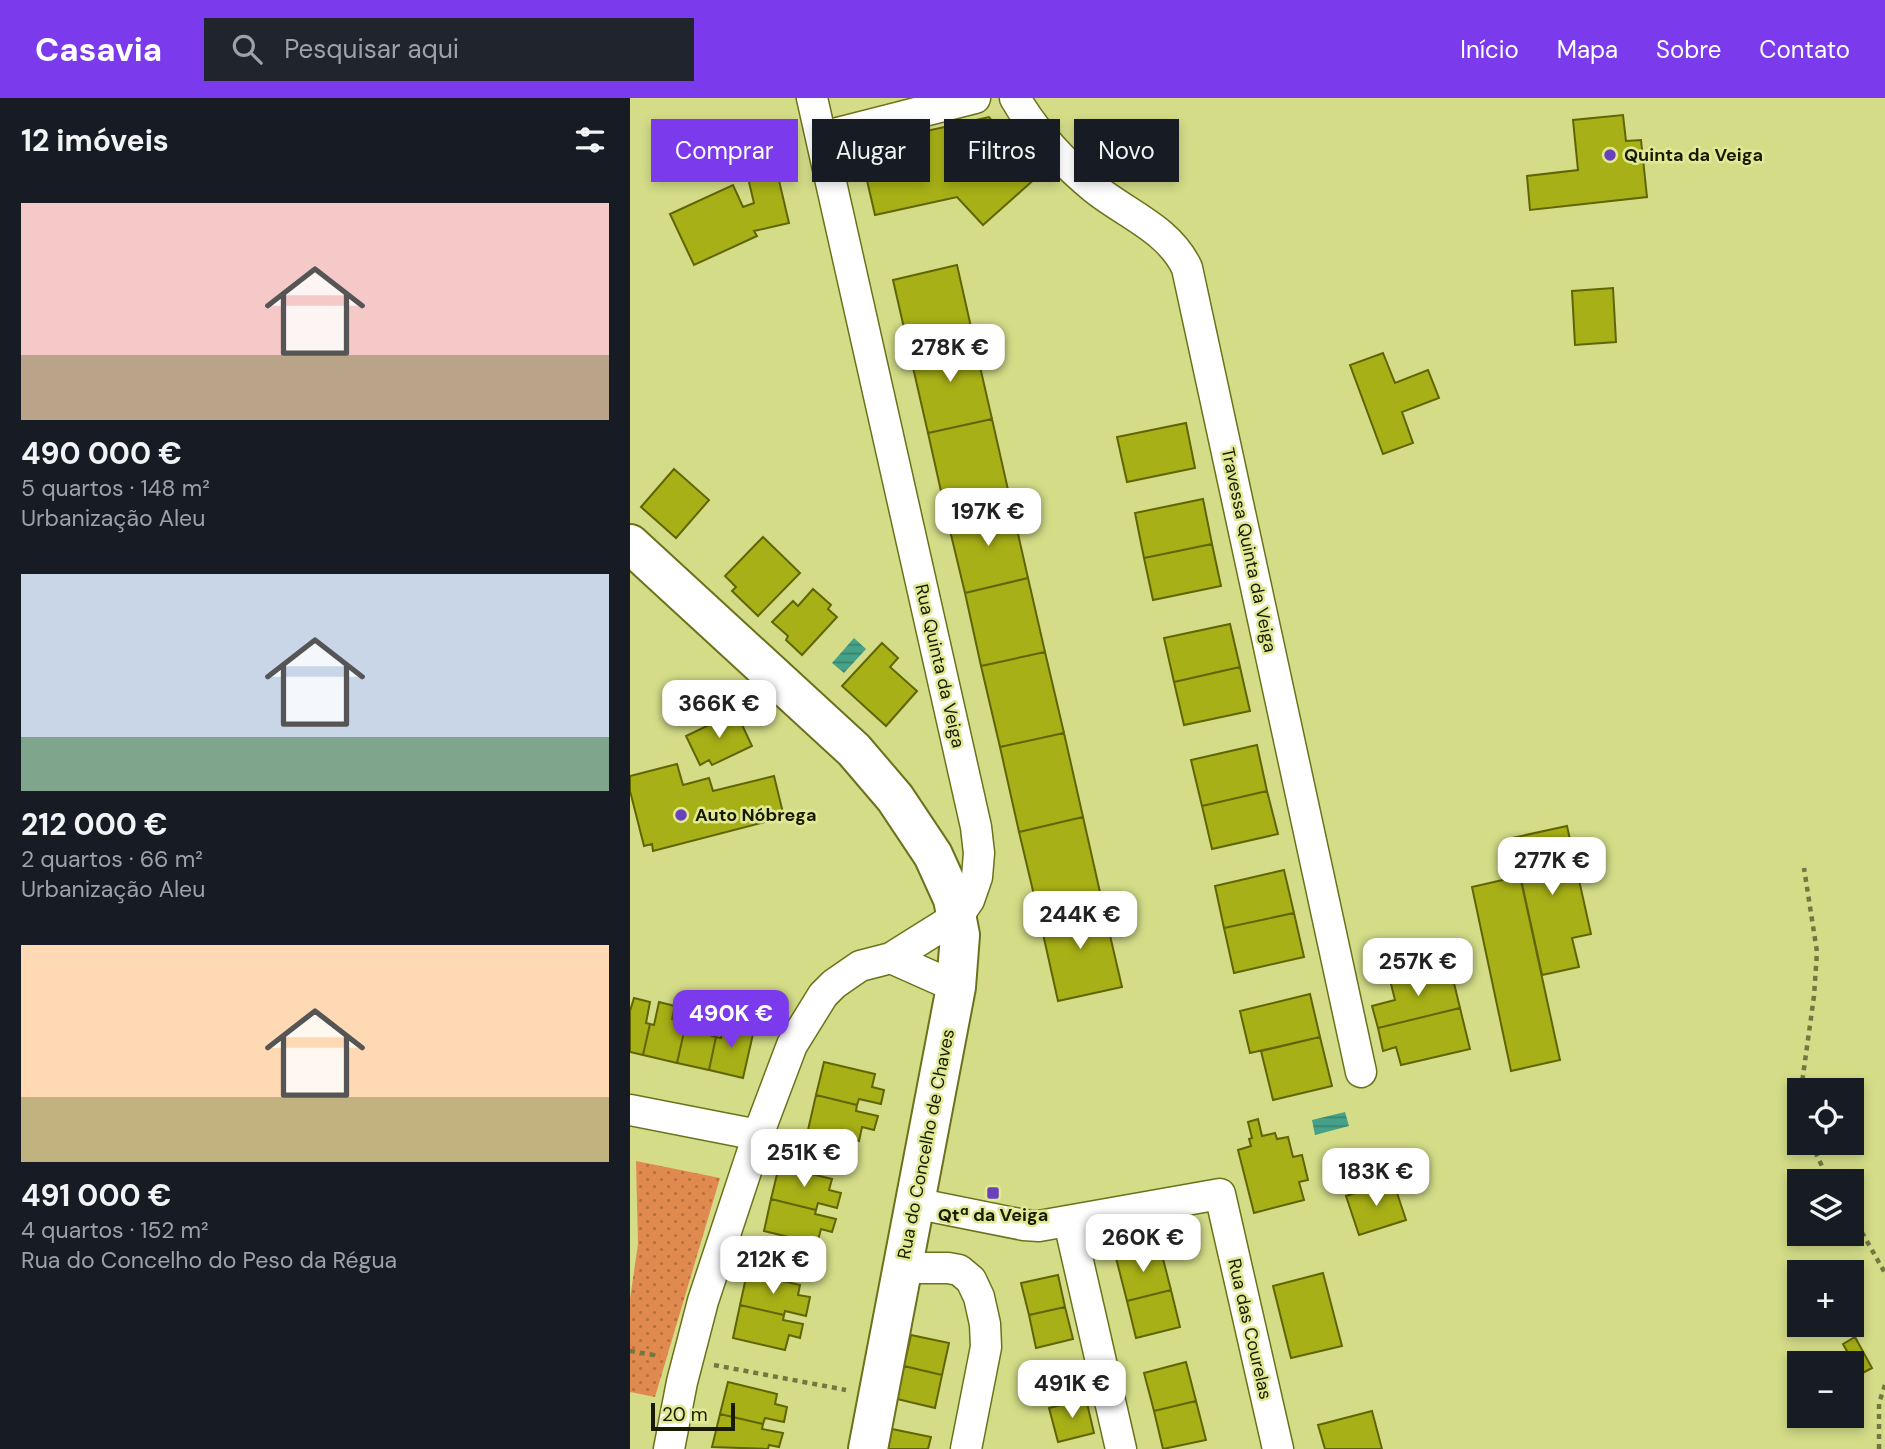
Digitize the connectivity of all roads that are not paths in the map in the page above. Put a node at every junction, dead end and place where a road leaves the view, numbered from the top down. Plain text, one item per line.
1 (812, 98) edge
2 (975, 98) edge
3 (1015, 98) edge
4 (818, 119) edge
5 (890, 119) edge
6 (832, 182) edge
7 (630, 544) edge
8 (976, 827) junction
9 (934, 859) junction
10 (958, 916) junction
11 (891, 958) junction
12 (956, 987) junction
13 (1361, 1072) dead end
14 (630, 1110) edge
15 (758, 1135) junction
16 (914, 1203) junction
17 (1069, 1222) junction
18 (902, 1268) junction
19 (669, 1449) edge
20 (868, 1449) edge
21 (966, 1449) edge
22 (1121, 1449) edge
23 (1278, 1449) edge

1 - 4 street, Rua Quinta da Veiga
2 - 5 street
3 - 13 street, Travessa Quinta da Veiga
6 - 8 street, Rua Quinta da Veiga
7 - 9 street, Rua do Concelho de Chaves
8 - 9 street
8 - 10 street, Rua Quinta da Veiga
9 - 10 street, Rua do Concelho de Chaves
10 - 11 street
10 - 12 street, Rua do Concelho de Chaves
11 - 12 street
11 - 15 street
12 - 16 street, Rua do Concelho de Chaves
14 - 15 street
15 - 19 street
16 - 17 street
16 - 18 street, Rua do Concelho de Chaves
17 - 22 street
17 - 23 street, Rua das Courelas
18 - 20 street, Rua do Concelho de Chaves
18 - 21 street

